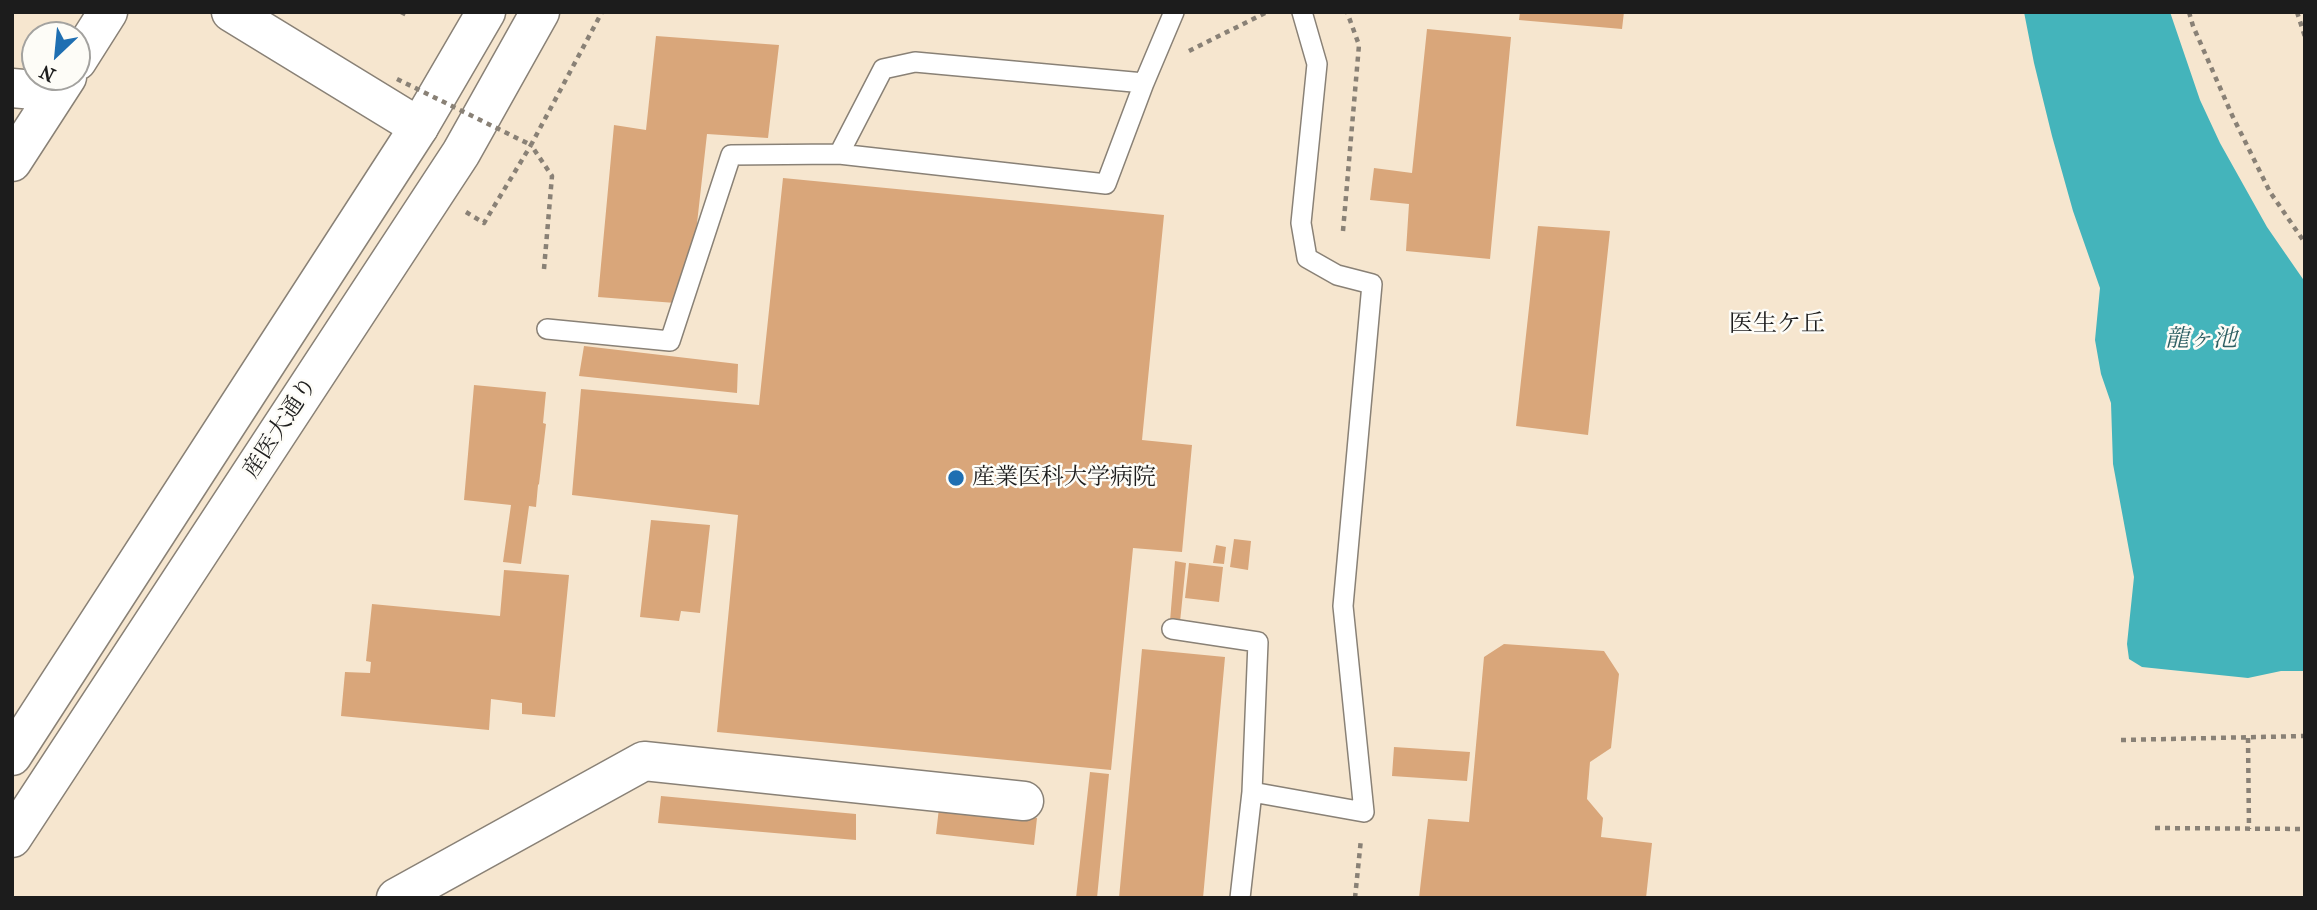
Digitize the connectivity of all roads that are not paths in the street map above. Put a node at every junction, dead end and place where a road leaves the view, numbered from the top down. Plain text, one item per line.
1 (108, 12) edge
2 (231, 12) edge
3 (486, 12) edge
4 (540, 12) edge
5 (1174, 12) edge
6 (1302, 12) edge
7 (91, 39) edge
8 (1144, 83) junction
9 (58, 91) edge
10 (419, 127) junction
11 (839, 154) junction
12 (12, 162) edge
13 (547, 329) dead end
14 (1172, 629) dead end
15 (12, 756) edge
16 (1252, 792) junction
17 (1024, 802) dead end
18 (12, 838) edge
19 (404, 896) edge
20 (1240, 898) edge

1 - 7 street
2 - 10 street
3 - 10 street, 産医大通り
4 - 18 street, 産医大通り
5 - 8 lane
6 - 16 lane
8 - 11 lane
8 - 11 lane
9 - 12 street
10 - 15 street, 産医大通り
11 - 13 lane
14 - 16 lane
16 - 20 lane
17 - 19 street

